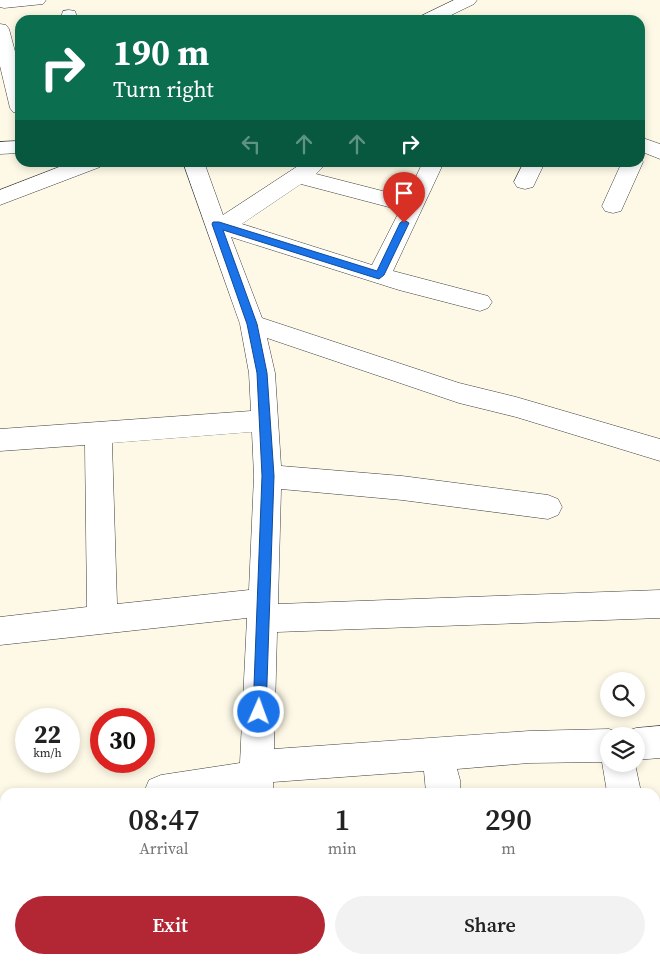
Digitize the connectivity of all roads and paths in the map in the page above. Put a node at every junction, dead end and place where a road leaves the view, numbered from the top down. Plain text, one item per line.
1 (37, 0) edge
2 (468, 0) edge
3 (2, 5) edge
4 (437, 15) edge
5 (0, 29) edge
6 (15, 88) edge
7 (0, 113) edge
8 (15, 113) edge
9 (15, 147) edge
10 (0, 148) edge
11 (645, 150) edge
12 (660, 152) edge
13 (66, 167) edge
14 (195, 167) edge
15 (311, 167) edge
16 (432, 167) edge
17 (532, 167) edge
18 (631, 167) edge
19 (38, 172) edge
20 (296, 176) junction
21 (525, 182) dead end
22 (0, 198) edge
23 (413, 206) junction
24 (613, 206) dead end
25 (220, 225) junction
26 (379, 275) junction
27 (480, 302) dead end
28 (252, 324) junction
29 (265, 421) junction
30 (98, 434) junction
31 (0, 440) edge
32 (660, 450) edge
33 (268, 476) junction
34 (548, 508) dead end
35 (660, 604) edge
36 (263, 611) junction
37 (102, 618) junction
38 (0, 631) edge
39 (660, 742) edge
40 (645, 743) edge
41 (600, 745) edge
42 (437, 755) junction
43 (620, 772) edge
44 (257, 779) edge
45 (191, 788) edge
46 (443, 788) edge
47 (623, 788) edge

1 - 3 street
2 - 4 street
5 - 6 street
7 - 8 street
9 - 10 street
11 - 12 street
13 - 19 street
14 - 25 street
15 - 20 street
16 - 23 street
17 - 21 street
18 - 24 street
19 - 22 street
20 - 23 street
20 - 25 street
23 - 26 street
25 - 26 street
25 - 28 street
26 - 27 street
28 - 29 street
28 - 32 street
29 - 30 street
29 - 33 street
30 - 31 street
30 - 37 street
33 - 34 street
33 - 36 street
35 - 36 street
36 - 37 street
36 - 44 street
37 - 38 street
39 - 40 street
41 - 42 street
42 - 44 street
42 - 46 street
43 - 47 street
44 - 45 street

